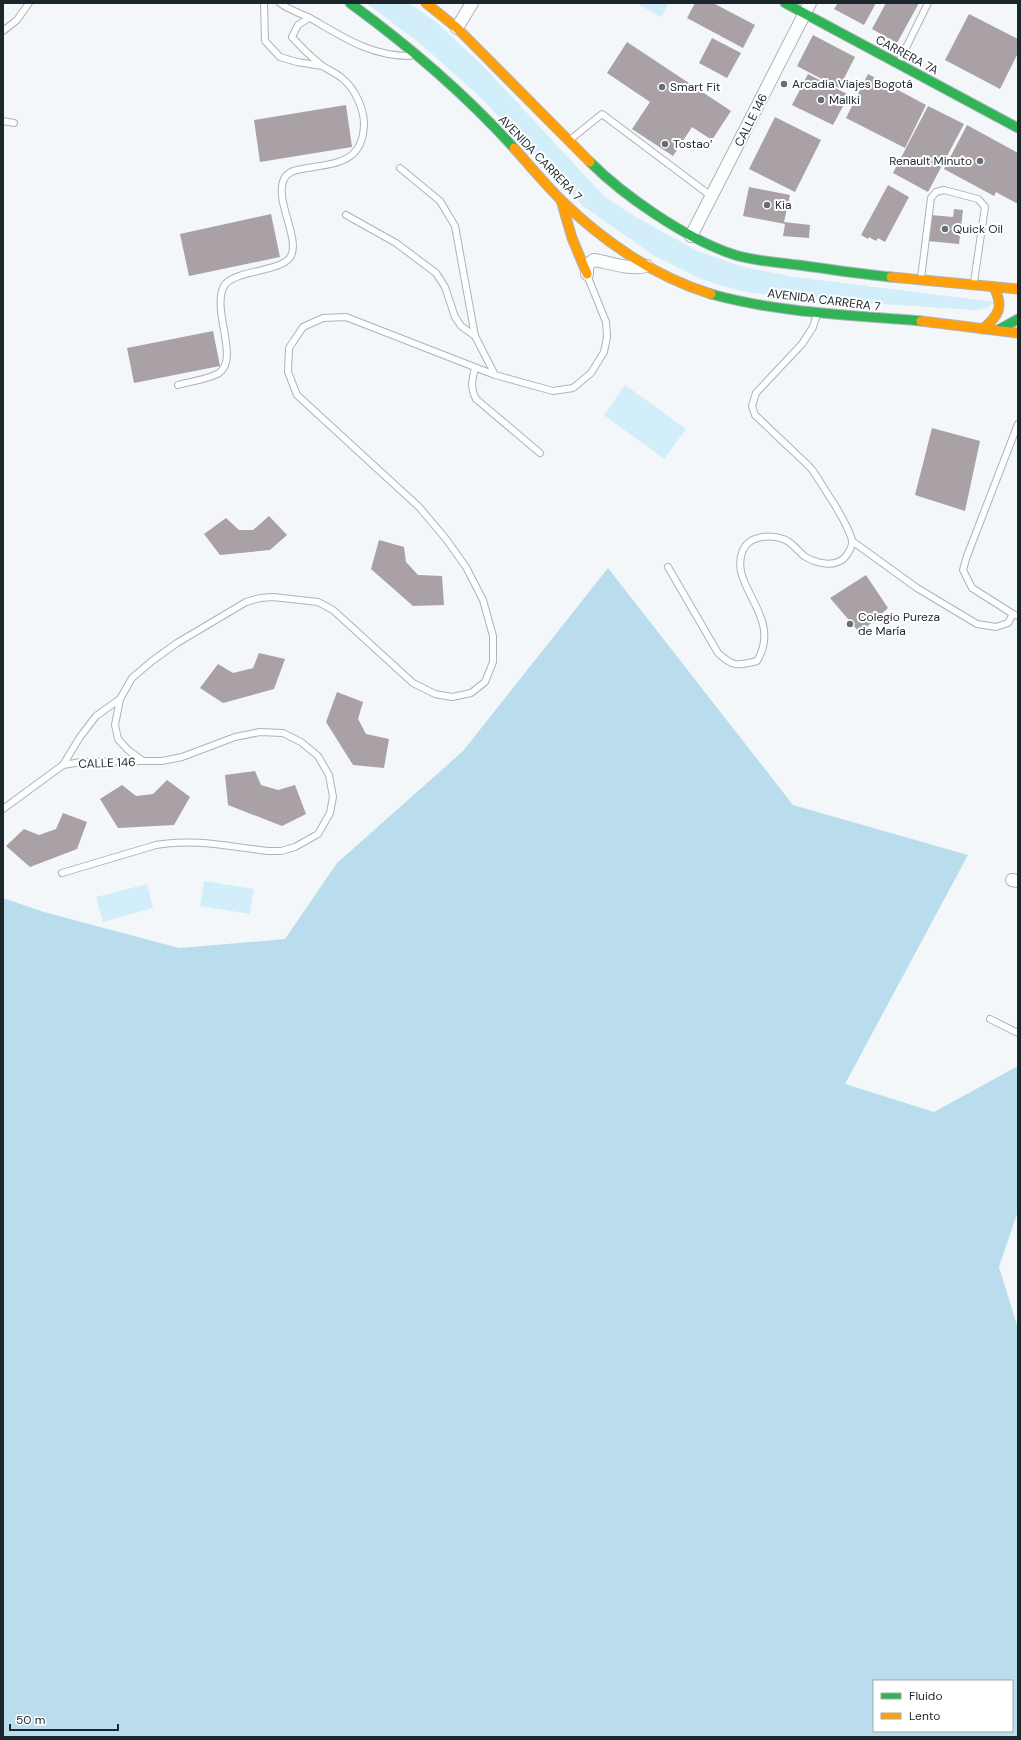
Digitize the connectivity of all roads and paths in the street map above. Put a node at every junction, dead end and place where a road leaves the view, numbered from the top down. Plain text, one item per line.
1 (29, 3) edge
2 (264, 3) edge
3 (280, 3) edge
4 (350, 3) edge
5 (426, 3) edge
6 (472, 3) edge
7 (784, 3) edge
8 (928, 3) edge
9 (808, 8) edge
10 (309, 18) junction
11 (457, 28) junction
12 (3, 31) edge
13 (420, 56) junction
14 (898, 64) junction
15 (322, 66) junction
16 (3, 121) edge
17 (14, 123) dead end
18 (1018, 128) edge
19 (569, 140) junction
20 (400, 168) dead end
21 (711, 196) junction
22 (561, 200) junction
23 (346, 215) dead end
24 (691, 236) junction
25 (648, 266) junction
26 (587, 274) junction
27 (921, 280) junction
28 (974, 285) junction
29 (994, 287) junction
30 (1018, 289) edge
31 (818, 312) junction
32 (1018, 319) edge
33 (983, 329) junction
34 (998, 330) junction
35 (1018, 333) edge
36 (475, 336) junction
37 (475, 368) junction
38 (495, 375) junction
39 (178, 385) dead end
40 (1018, 424) edge
41 (540, 453) dead end
42 (852, 541) junction
43 (668, 567) dead end
44 (1016, 615) edge
45 (120, 699) junction
46 (143, 761) junction
47 (64, 765) junction
48 (3, 809) edge
49 (62, 873) dead end
50 (990, 1019) dead end
51 (1018, 1033) edge

1 - 12 lane
2 - 15 lane
3 - 10 lane
4 - 13 main road, AVENIDA CARRERA 7
5 - 11 main road
6 - 11 street
7 - 9 main road, CARRERA 7A
8 - 14 lane
9 - 14 main road, CARRERA 7A
9 - 21 street, CALLE 146
10 - 13 lane
10 - 15 lane
11 - 19 main road
13 - 22 main road, AVENIDA CARRERA 7
14 - 18 main road, CARRERA 7A
15 - 39 lane
16 - 17 lane
19 - 21 lane
19 - 24 main road
20 - 36 lane
21 - 24 street, CALLE 146
22 - 25 main road, AVENIDA CARRERA 7
22 - 26 main road
23 - 36 lane
24 - 27 main road
25 - 26 street
25 - 31 main road, AVENIDA CARRERA 7
26 - 38 lane
27 - 28 main road
27 - 28 lane
28 - 29 main road
29 - 30 main road
29 - 33 main road
31 - 33 main road, AVENIDA CARRERA 7
31 - 42 lane
32 - 34 main road
33 - 34 main road, AVENIDA CARRERA 7
34 - 35 main road, AVENIDA CARRERA 7
36 - 38 lane
37 - 38 lane
37 - 41 lane
37 - 45 lane
40 - 44 lane
42 - 43 lane
42 - 44 lane
45 - 46 lane
45 - 47 lane, CALLE 146
46 - 47 lane, CALLE 146
46 - 49 lane, CALLE 146
47 - 48 lane
50 - 51 lane

